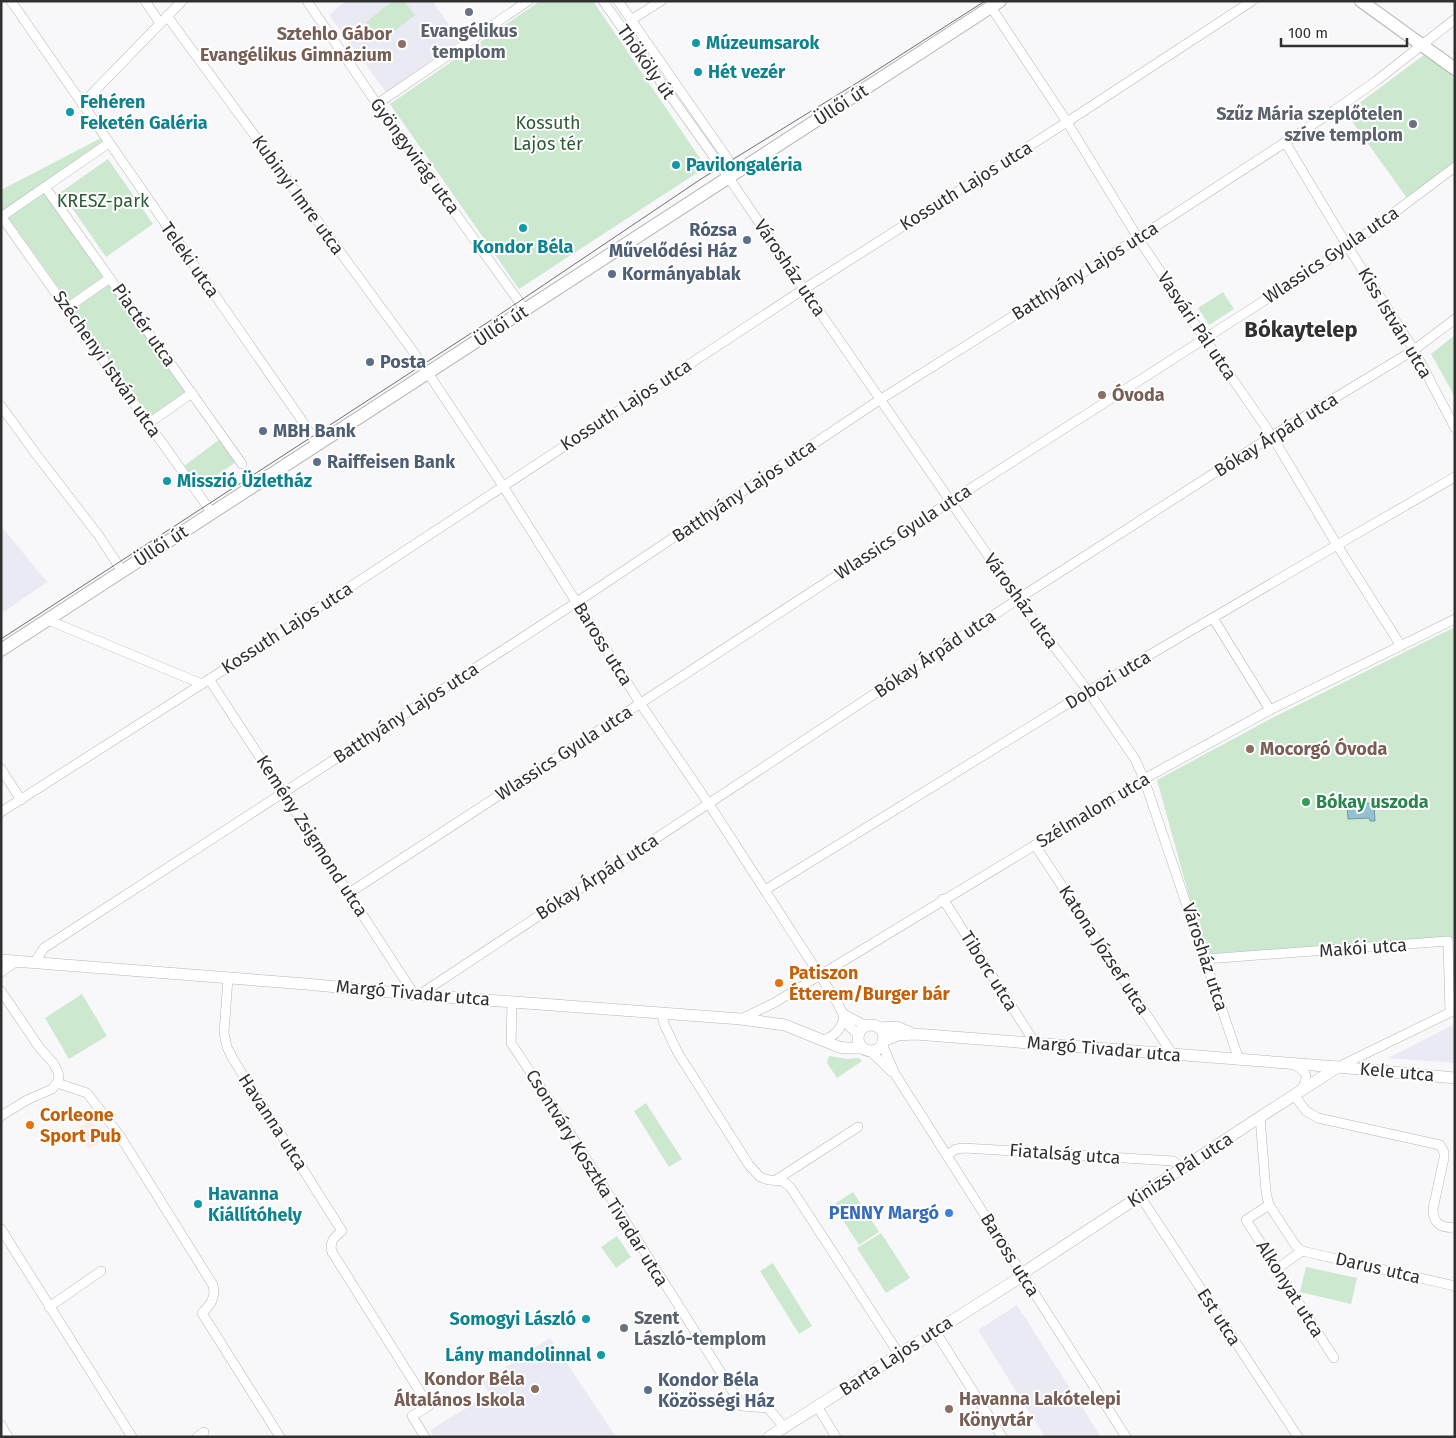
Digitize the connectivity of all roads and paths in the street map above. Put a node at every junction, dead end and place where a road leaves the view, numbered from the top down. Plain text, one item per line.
1 (11, 1) edge
2 (145, 1) edge
3 (182, 1) edge
4 (307, 1) edge
5 (528, 1) edge
6 (603, 1) edge
7 (618, 1) edge
8 (661, 1) edge
9 (1252, 1) edge
10 (1361, 1) edge
11 (996, 4) edge
12 (168, 16) junction
13 (1455, 19) edge
14 (631, 20) junction
15 (160, 24) junction
16 (1422, 44) junction
17 (1455, 69) edge
18 (82, 104) junction
19 (377, 104) junction
20 (698, 117) junction
21 (1067, 122) junction
22 (690, 123) junction
23 (1285, 142) junction
24 (109, 143) junction
25 (1455, 168) edge
26 (729, 178) junction
27 (45, 187) junction
28 (2, 217) edge
29 (1138, 238) junction
30 (1348, 247) junction
31 (110, 278) junction
32 (804, 289) junction
33 (67, 308) junction
34 (525, 310) junction
35 (1455, 319) edge
36 (1205, 339) junction
37 (1414, 350) junction
38 (428, 374) junction
39 (192, 393) junction
40 (881, 400) junction
41 (1, 406) edge
42 (149, 423) junction
43 (1455, 428) edge
44 (1272, 436) junction
45 (318, 445) junction
46 (242, 464) dead end
47 (1455, 477) edge
48 (503, 486) junction
49 (951, 501) junction
50 (212, 513) junction
51 (1337, 545) junction
52 (122, 571) junction
53 (1018, 598) junction
54 (577, 602) junction
55 (1214, 618) junction
56 (1455, 619) edge
57 (48, 620) junction
58 (1401, 646) junction
59 (1, 650) edge
60 (205, 682) junction
61 (1088, 691) junction
62 (640, 703) junction
63 (1270, 710) junction
64 (1, 769) edge
65 (1144, 779) junction
66 (283, 792) junction
67 (21, 800) junction
68 (709, 804) junction
69 (1, 812) edge
70 (1035, 845) junction
71 (765, 890) junction
72 (349, 893) junction
73 (943, 899) junction
74 (1, 960) edge
75 (1206, 960) junction
76 (17, 961) junction
77 (35, 962) junction
78 (1, 972) edge
79 (819, 974) junction
80 (228, 978) junction
81 (1, 991) edge
82 (416, 994) junction
83 (512, 1001) junction
84 (1453, 1011) edge
85 (662, 1014) junction
86 (844, 1014) junction
87 (741, 1019) junction
88 (866, 1026) junction
89 (879, 1028) junction
90 (915, 1034) junction
91 (822, 1040) junction
92 (883, 1042) junction
93 (862, 1043) junction
94 (1035, 1043) junction
95 (1173, 1055) junction
96 (1239, 1060) junction
97 (1292, 1064) junction
98 (1338, 1067) junction
99 (894, 1074) junction
100 (1455, 1078) edge
101 (58, 1083) junction
102 (1297, 1093) junction
103 (1, 1116) edge
104 (1260, 1117) junction
105 (858, 1127) dead end
106 (947, 1155) junction
107 (1183, 1168) junction
108 (776, 1180) junction
109 (1140, 1196) junction
110 (1269, 1205) junction
111 (1455, 1227) edge
112 (1, 1229) edge
113 (1302, 1251) junction
114 (1278, 1268) junction
115 (101, 1271) dead end
116 (1023, 1274) junction
117 (1455, 1286) edge
118 (49, 1307) junction
119 (934, 1331) junction
120 (899, 1354) junction
121 (1334, 1358) dead end
122 (817, 1406) junction
123 (1, 1426) edge
124 (784, 1428) junction
125 (8, 1437) edge
126 (132, 1437) edge
127 (280, 1437) edge
128 (424, 1437) edge
129 (769, 1437) edge
130 (836, 1437) edge
131 (1002, 1437) edge
132 (1126, 1437) edge
133 (1298, 1437) edge

1 - 18 street, Teleki utca
2 - 15 street
3 - 12 street
4 - 19 street, Gyöngyvirág utca
5 - 19 street
6 - 22 street, Thököly út
7 - 14 street, Thököly út
8 - 14 street
9 - 21 street, Kossuth Lajos utca
10 - 16 main road
11 - 21 street, Vasvári Pál utca
11 - 26 main road, Üllői út
12 - 15 street
12 - 38 street, Kubinyi Imre utca
13 - 16 street, Batthyány Lajos utca
14 - 20 street, Thököly út
15 - 18 street
16 - 17 main road
16 - 23 street, Batthyány Lajos utca
18 - 24 street, Teleki utca
19 - 34 street, Gyöngyvirág utca
20 - 22 street
20 - 26 street, Thököly út
21 - 29 street, Vasvári Pál utca
21 - 32 street, Kossuth Lajos utca
22 - 26 street, Thököly út
23 - 29 street, Batthyány Lajos utca
23 - 30 street, Kiss István utca
24 - 27 street
24 - 45 street, Teleki utca
25 - 30 street, Wlassics Gyula utca
26 - 32 street, Városház utca
26 - 34 main road, Üllői út
27 - 28 street
27 - 31 street, Piactér utca
28 - 33 street, Széchenyi István utca
29 - 36 street, Vasvári Pál utca
29 - 40 street, Batthyány Lajos utca
30 - 36 street, Wlassics Gyula utca
30 - 37 street, Kiss István utca
31 - 33 street
31 - 39 street, Piactér utca
32 - 40 street, Városház utca
32 - 48 street, Kossuth Lajos utca
33 - 42 street, Széchenyi István utca
34 - 38 main road, Üllői út
35 - 37 street, Bókay Árpád utca
36 - 44 street, Vasvári Pál utca
36 - 49 street, Wlassics Gyula utca
37 - 43 street, Kiss István utca
37 - 44 street, Bókay Árpád utca
38 - 45 main road, Üllői út
38 - 48 street, Baross utca
39 - 42 street
39 - 46 street, Piactér utca
40 - 49 street, Városház utca
40 - 54 street, Batthyány Lajos utca
41 - 52 street
42 - 50 street, Széchenyi István utca
44 - 51 street, Vasvári Pál utca
44 - 53 street, Bókay Árpád utca
45 - 50 main road, Üllői út
47 - 51 street, Dobozi utca
48 - 54 street, Baross utca
48 - 60 street, Kossuth Lajos utca
49 - 53 street, Városház utca
49 - 62 street, Wlassics Gyula utca
50 - 52 main road, Üllői út
51 - 55 street, Dobozi utca
51 - 58 street, Vasvári Pál utca
52 - 57 main road, Üllői út
53 - 61 street, Városház utca
53 - 68 street, Bókay Árpád utca
54 - 62 street, Baross utca
54 - 66 street, Batthyány Lajos utca
55 - 61 street, Dobozi utca
55 - 63 street
56 - 58 street, Szélmalom utca
57 - 59 main road, Üllői út
57 - 60 street
58 - 63 street, Szélmalom utca
60 - 66 street, Kemény Zsigmond utca
60 - 67 street, Kossuth Lajos utca
61 - 65 street, Városház utca
61 - 71 street, Dobozi utca
62 - 68 street, Baross utca
62 - 72 street, Wlassics Gyula utca
63 - 65 street, Szélmalom utca
64 - 67 street
65 - 70 street, Szélmalom utca
65 - 75 street, Városház utca
66 - 72 street, Kemény Zsigmond utca
66 - 77 street, Batthyány Lajos utca
67 - 69 street, Kossuth Lajos utca
68 - 71 street, Baross utca
68 - 82 street, Bókay Árpád utca
70 - 73 street, Szélmalom utca
70 - 95 street, Katona József utca
71 - 79 street, Baross utca
72 - 82 street, Kemény Zsigmond utca
73 - 79 street, Szélmalom utca
73 - 94 street, Tiborc utca
74 - 76 street, Margó Tivadar utca
75 - 84 street, Makói utca
75 - 96 street, Városház utca
76 - 77 street, Margó Tivadar utca
76 - 78 street
77 - 80 street, Margó Tivadar utca
79 - 86 street, Baross utca
79 - 87 street, Szélmalom utca
80 - 82 street, Margó Tivadar utca
80 - 128 street, Havanna utca
81 - 101 street
82 - 83 street, Margó Tivadar utca
83 - 85 street, Margó Tivadar utca
83 - 124 street, Csontváry Kosztka Tivadar utca
84 - 98 street, Margó Tivadar utca
85 - 87 street, Margó Tivadar utca
85 - 108 street
86 - 88 street, Baross utca
86 - 91 street
86 - 93 street, Baross utca
87 - 91 street, Margó Tivadar utca
88 - 89 street
88 - 93 street
89 - 90 street, Margó Tivadar utca
89 - 92 street
90 - 92 street, Margó Tivadar utca
90 - 94 street, Margó Tivadar utca
91 - 93 street, Margó Tivadar utca
92 - 93 street
92 - 99 street, Baross utca
93 - 99 street, Baross utca
94 - 95 street, Margó Tivadar utca
95 - 96 street, Margó Tivadar utca
96 - 97 street, Margó Tivadar utca
97 - 98 street, Margó Tivadar utca
97 - 102 street
98 - 100 street, Kele utca
98 - 102 street, Kinizsi Pál utca
99 - 106 street, Baross utca
101 - 103 street
101 - 127 street
102 - 104 street, Kinizsi Pál utca
102 - 111 street
104 - 107 street, Kinizsi Pál utca
104 - 110 street
105 - 108 street
106 - 107 street, Fiatalság utca
106 - 116 street, Baross utca
107 - 109 street, Kinizsi Pál utca
108 - 120 street
109 - 116 street, Kinizsi Pál utca
109 - 133 street, Est utca
110 - 113 street
110 - 114 street, Alkonyat utca
112 - 118 street
113 - 114 street
113 - 117 street, Darus utca
114 - 121 street, Alkonyat utca
115 - 118 street
116 - 119 street, Barta Lajos utca
116 - 132 street, Baross utca
118 - 126 street
119 - 120 street, Barta Lajos utca
119 - 131 street
120 - 122 street, Barta Lajos utca
122 - 124 street, Barta Lajos utca
122 - 130 street
123 - 125 street
124 - 129 street, Barta Lajos utca

